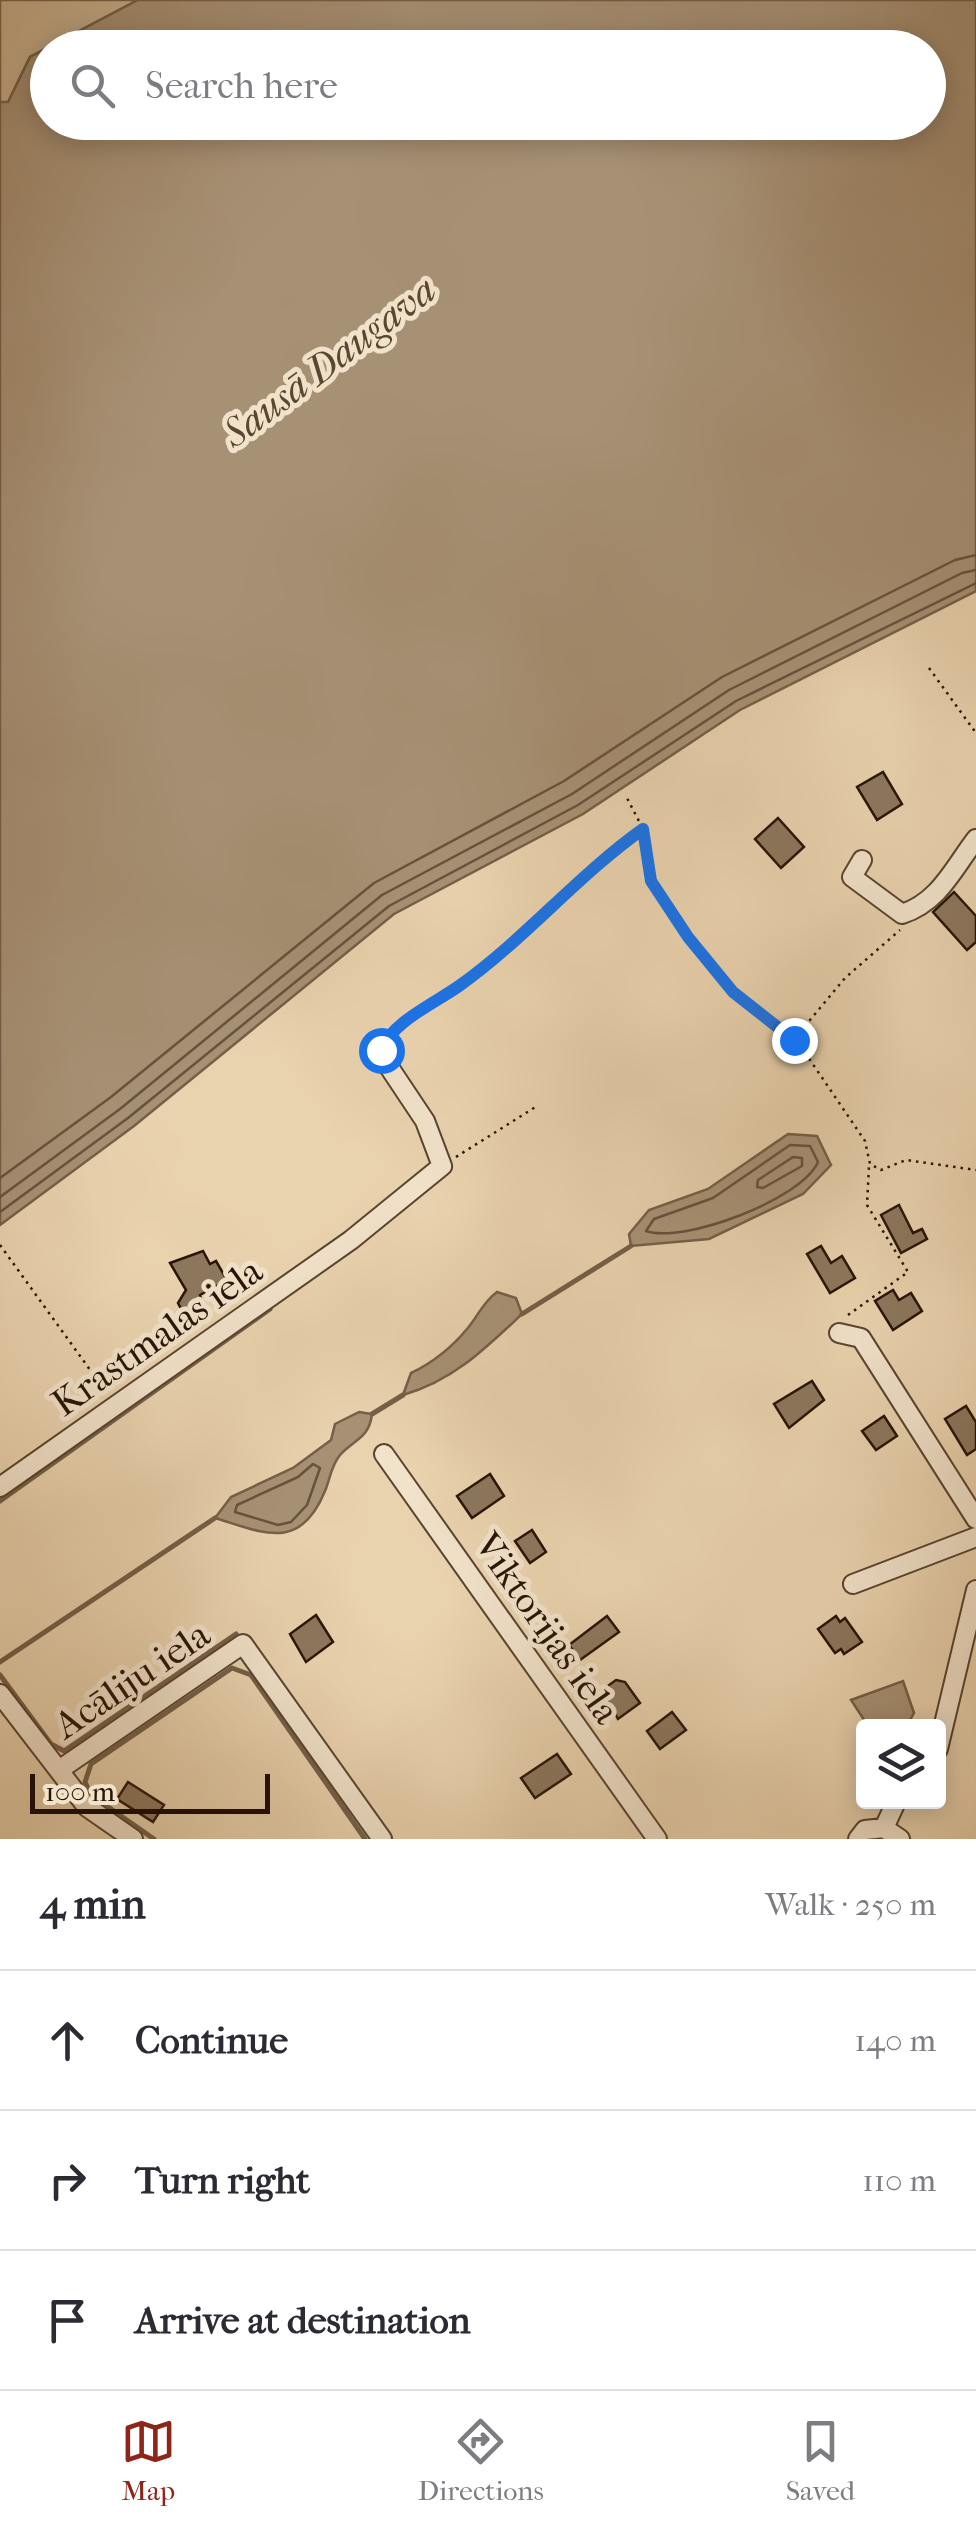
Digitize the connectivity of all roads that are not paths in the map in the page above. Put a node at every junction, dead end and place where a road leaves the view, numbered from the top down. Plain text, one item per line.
1 (976, 839) edge
2 (862, 860) dead end
3 (383, 1058) road end
4 (838, 1333) dead end
5 (384, 1454) dead end
6 (0, 1487) edge
7 (976, 1519) edge
8 (976, 1536) edge
9 (854, 1584) dead end
10 (976, 1590) edge
11 (0, 1694) edge
12 (945, 1719) edge
13 (59, 1770) junction
14 (893, 1809) edge
15 (884, 1828) junction
16 (133, 1839) edge
17 (382, 1839) edge
18 (657, 1839) edge
19 (858, 1839) edge
20 (900, 1839) edge

1 - 2 street
3 - 6 street, Krastmalas iela
4 - 7 street
5 - 18 street, Viktorijas iela
8 - 9 street
10 - 12 street
11 - 13 street
13 - 16 street
13 - 17 street, Acāliju iela
14 - 15 street
15 - 19 street
15 - 20 street

